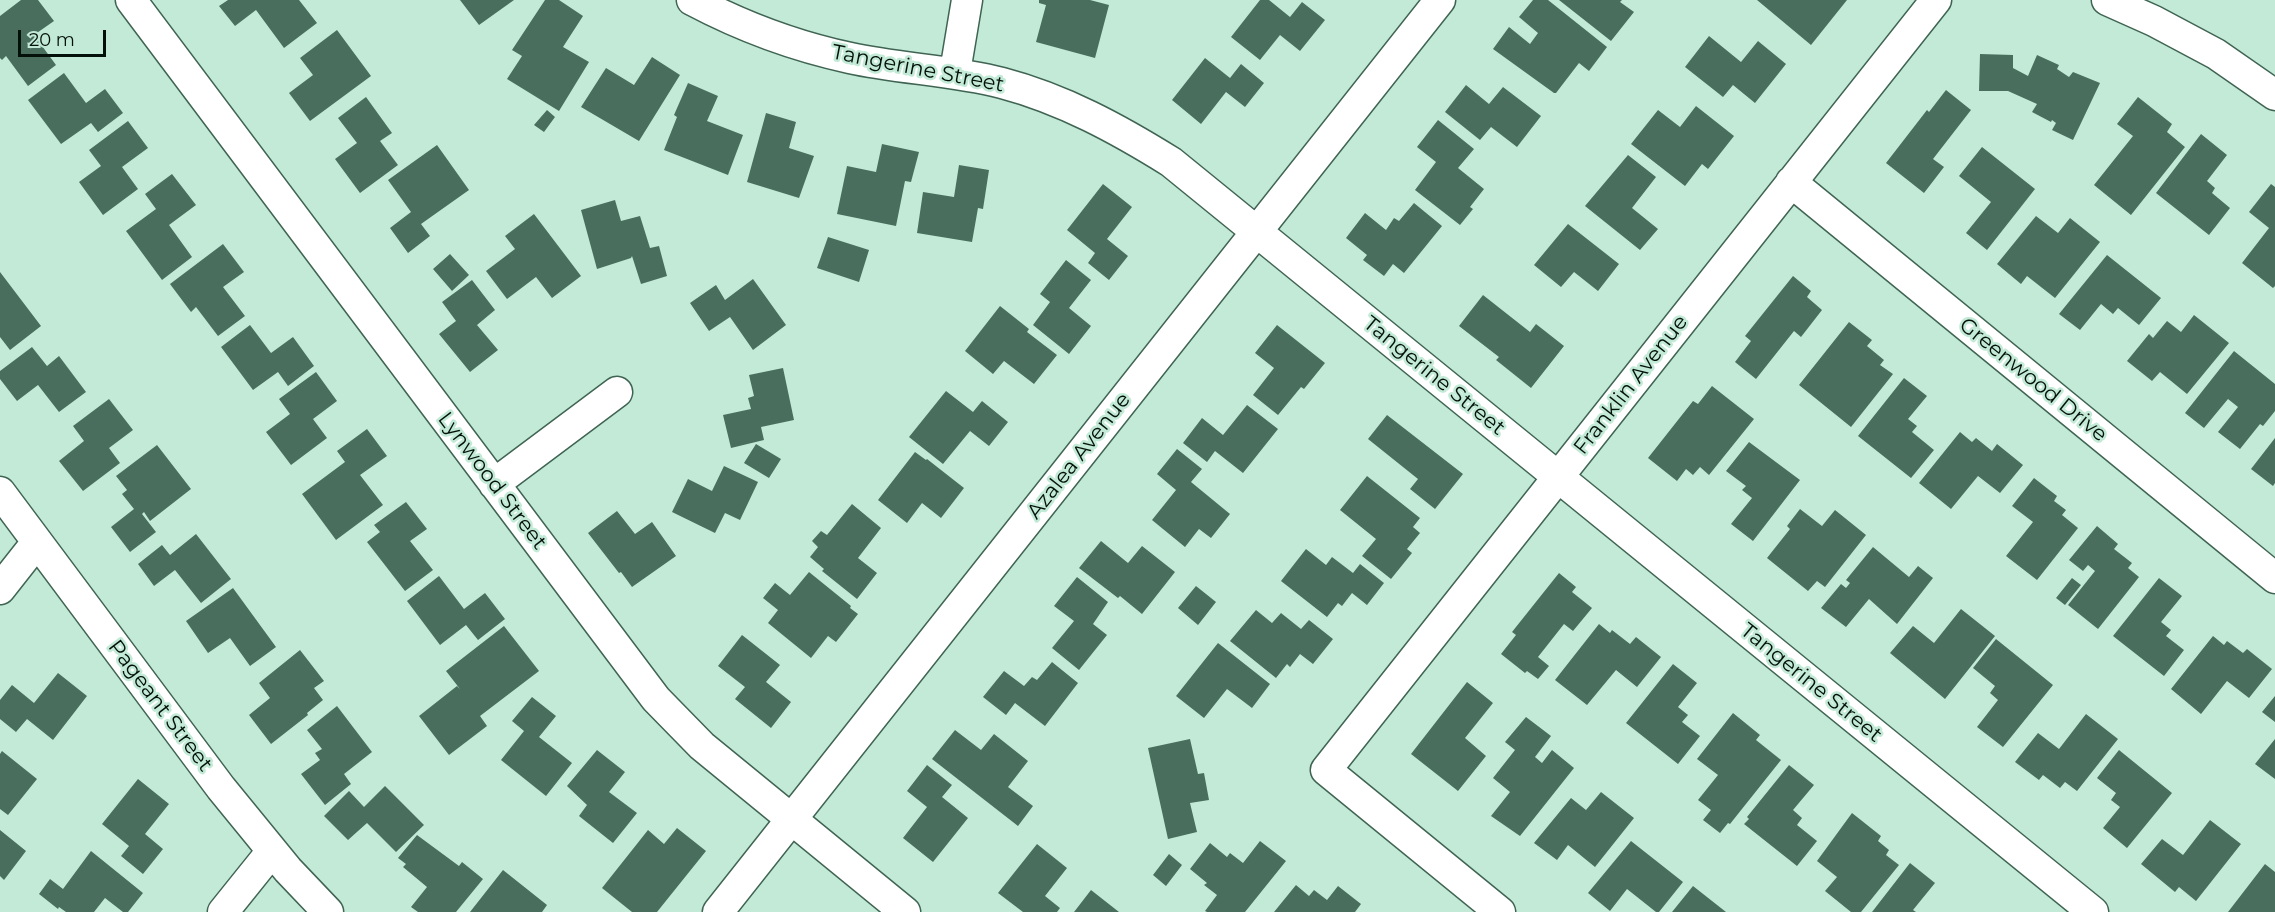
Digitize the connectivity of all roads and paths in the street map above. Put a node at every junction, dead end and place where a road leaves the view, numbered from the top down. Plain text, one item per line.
1 (131, 0) edge
2 (692, 0) edge
3 (967, 0) edge
4 (1440, 0) edge
5 (1936, 0) edge
6 (2107, 0) edge
7 (954, 72) junction
8 (2275, 95) edge
9 (1791, 182) junction
10 (1257, 231) junction
11 (617, 392) dead end
12 (1558, 477) junction
13 (494, 484) junction
14 (0, 492) edge
15 (37, 542) junction
16 (2275, 578) edge
17 (0, 589) edge
18 (792, 819) junction
19 (272, 851) junction
20 (223, 912) edge
21 (328, 912) edge
22 (718, 912) edge
23 (905, 912) edge
24 (1500, 912) edge
25 (2093, 912) edge

1 - 13 street, Lynwood Street
2 - 7 street, Tangerine Street
3 - 7 street
4 - 10 street, Azalea Avenue
5 - 9 street, Franklin Avenue
6 - 8 street
7 - 10 street, Tangerine Street
9 - 12 street, Franklin Avenue
9 - 16 street, Greenwood Drive
10 - 12 street, Tangerine Street
10 - 18 street, Azalea Avenue
11 - 13 street
12 - 24 street, Franklin Avenue
12 - 25 street, Tangerine Street
13 - 18 street, Lynwood Street
14 - 15 street, Pageant Street
15 - 17 street
15 - 19 street, Pageant Street
18 - 22 street, Azalea Avenue
18 - 23 street, Lynwood Street
19 - 20 street
19 - 21 street, Pageant Street

